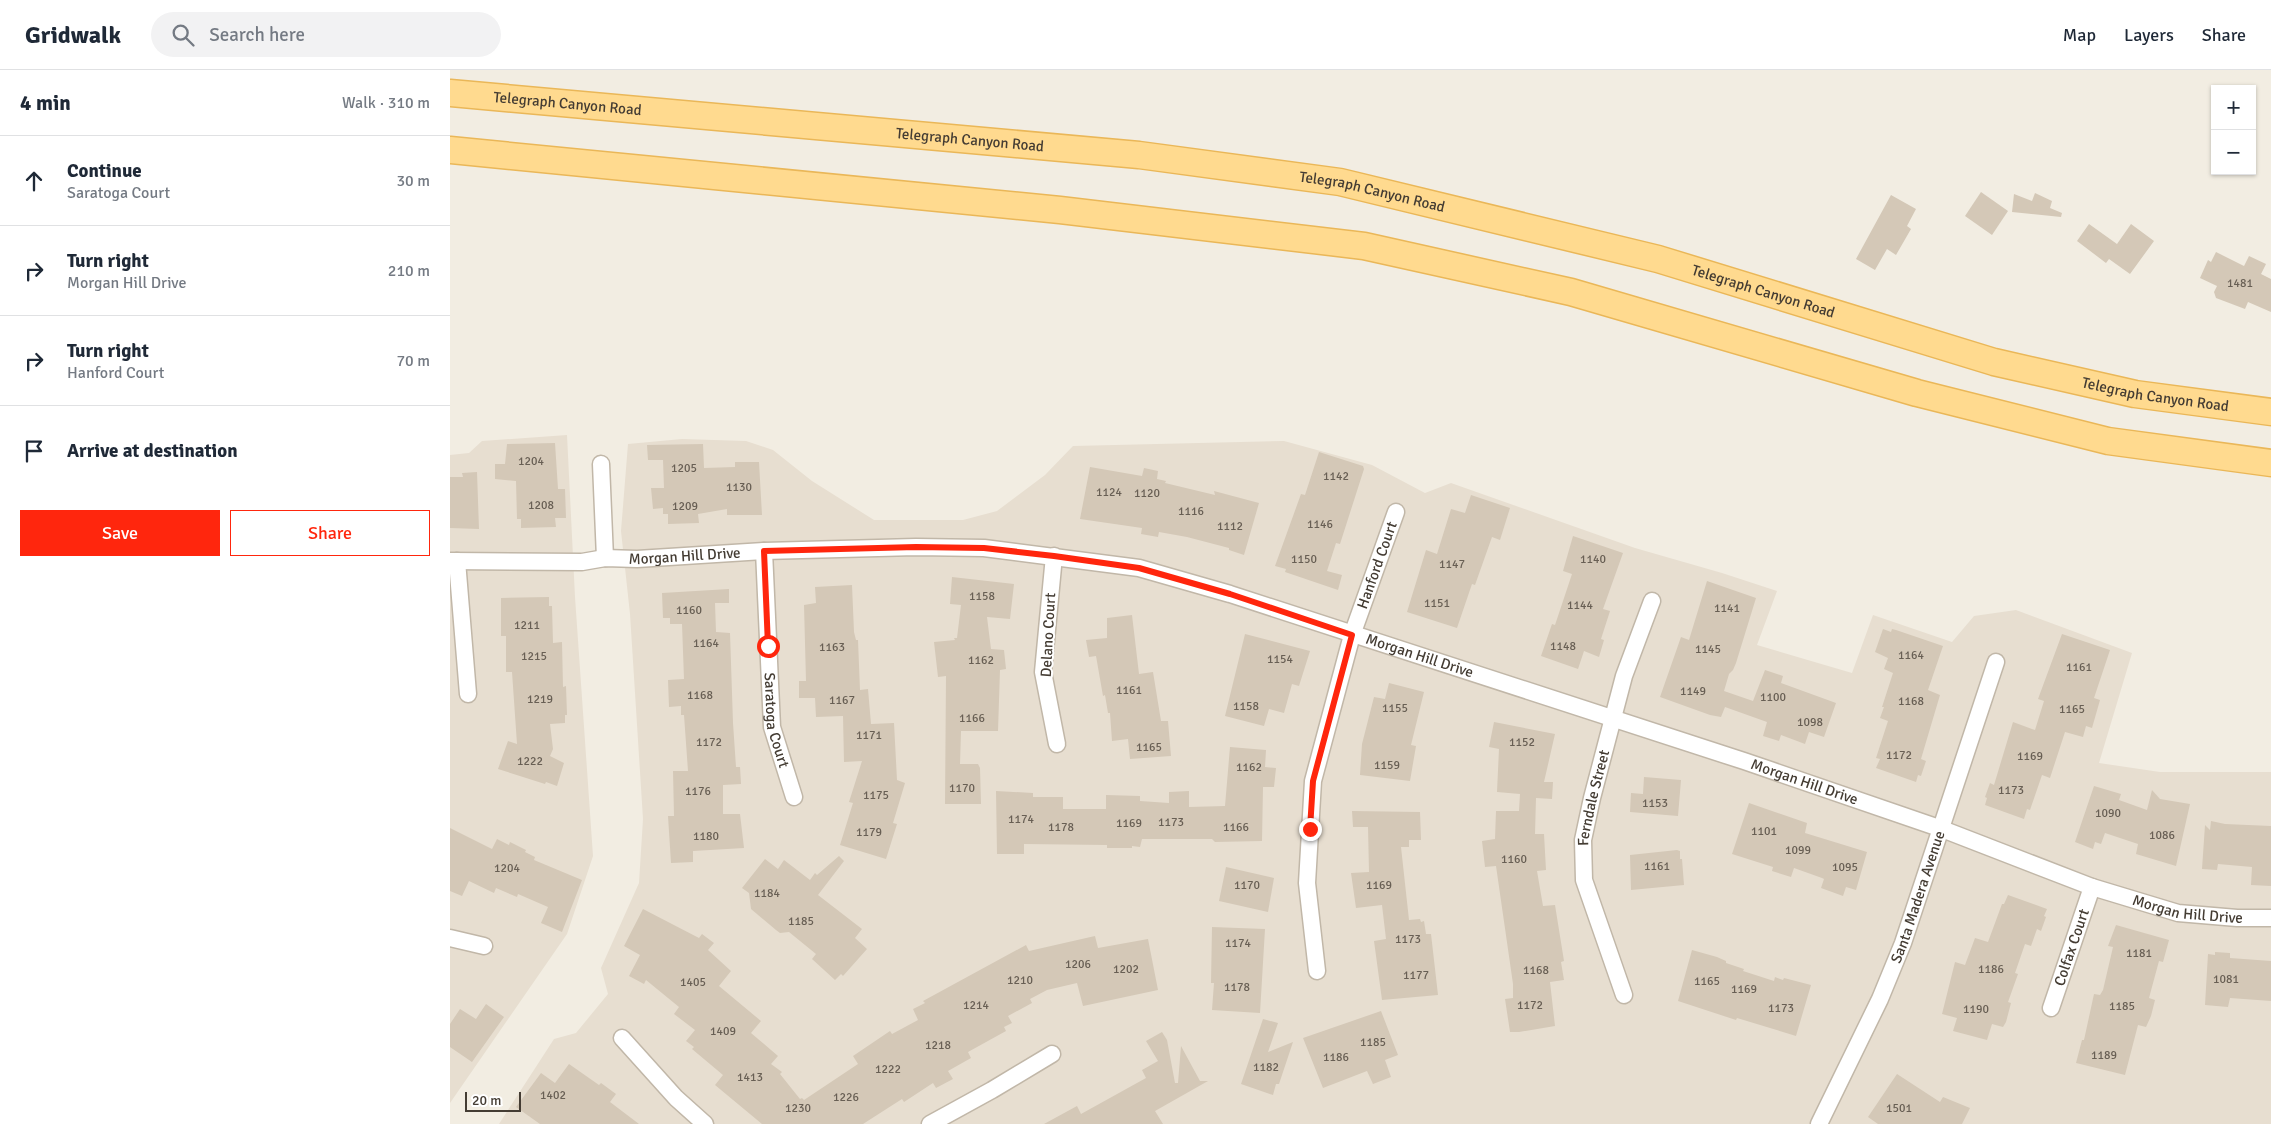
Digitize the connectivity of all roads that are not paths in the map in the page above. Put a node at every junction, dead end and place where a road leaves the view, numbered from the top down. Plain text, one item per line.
1 (450, 93) edge
2 (450, 150) edge
3 (2271, 412) edge
4 (2271, 463) edge
5 (602, 464) dead end
6 (1396, 512) dead end
7 (764, 551) junction
8 (1054, 556) junction
9 (605, 558) junction
10 (454, 561) edge
11 (1652, 602) dead end
12 (1352, 635) junction
13 (1996, 662) dead end
14 (468, 694) dead end
15 (1612, 718) junction
16 (1057, 744) dead end
17 (794, 797) dead end
18 (1942, 829) junction
19 (2092, 887) junction
20 (2271, 918) edge
21 (450, 938) edge
22 (484, 946) dead end
23 (1317, 972) dead end
24 (1624, 995) dead end
25 (2052, 1008) dead end
26 (622, 1038) dead end
27 (1052, 1054) dead end
28 (705, 1124) edge
29 (930, 1124) edge
30 (1819, 1124) edge

1 - 3 main road, Telegraph Canyon Road
2 - 4 main road
5 - 9 street
6 - 12 street, Hanford Court
7 - 8 street, Morgan Hill Drive
7 - 9 street, Morgan Hill Drive
7 - 17 street, Saratoga Court
8 - 12 street, Morgan Hill Drive
8 - 16 street, Delano Court
9 - 10 street, Morgan Hill Drive
10 - 14 street
11 - 15 street, Ferndale Street
12 - 15 street, Morgan Hill Drive
12 - 23 street, Hanford Court
13 - 18 street, Santa Madera Avenue
15 - 18 street, Morgan Hill Drive
15 - 24 street, Ferndale Street
18 - 19 street, Morgan Hill Drive
18 - 30 street, Santa Madera Avenue
19 - 20 street, Morgan Hill Drive
19 - 25 street, Colfax Court
21 - 22 street
26 - 28 street
27 - 29 street

